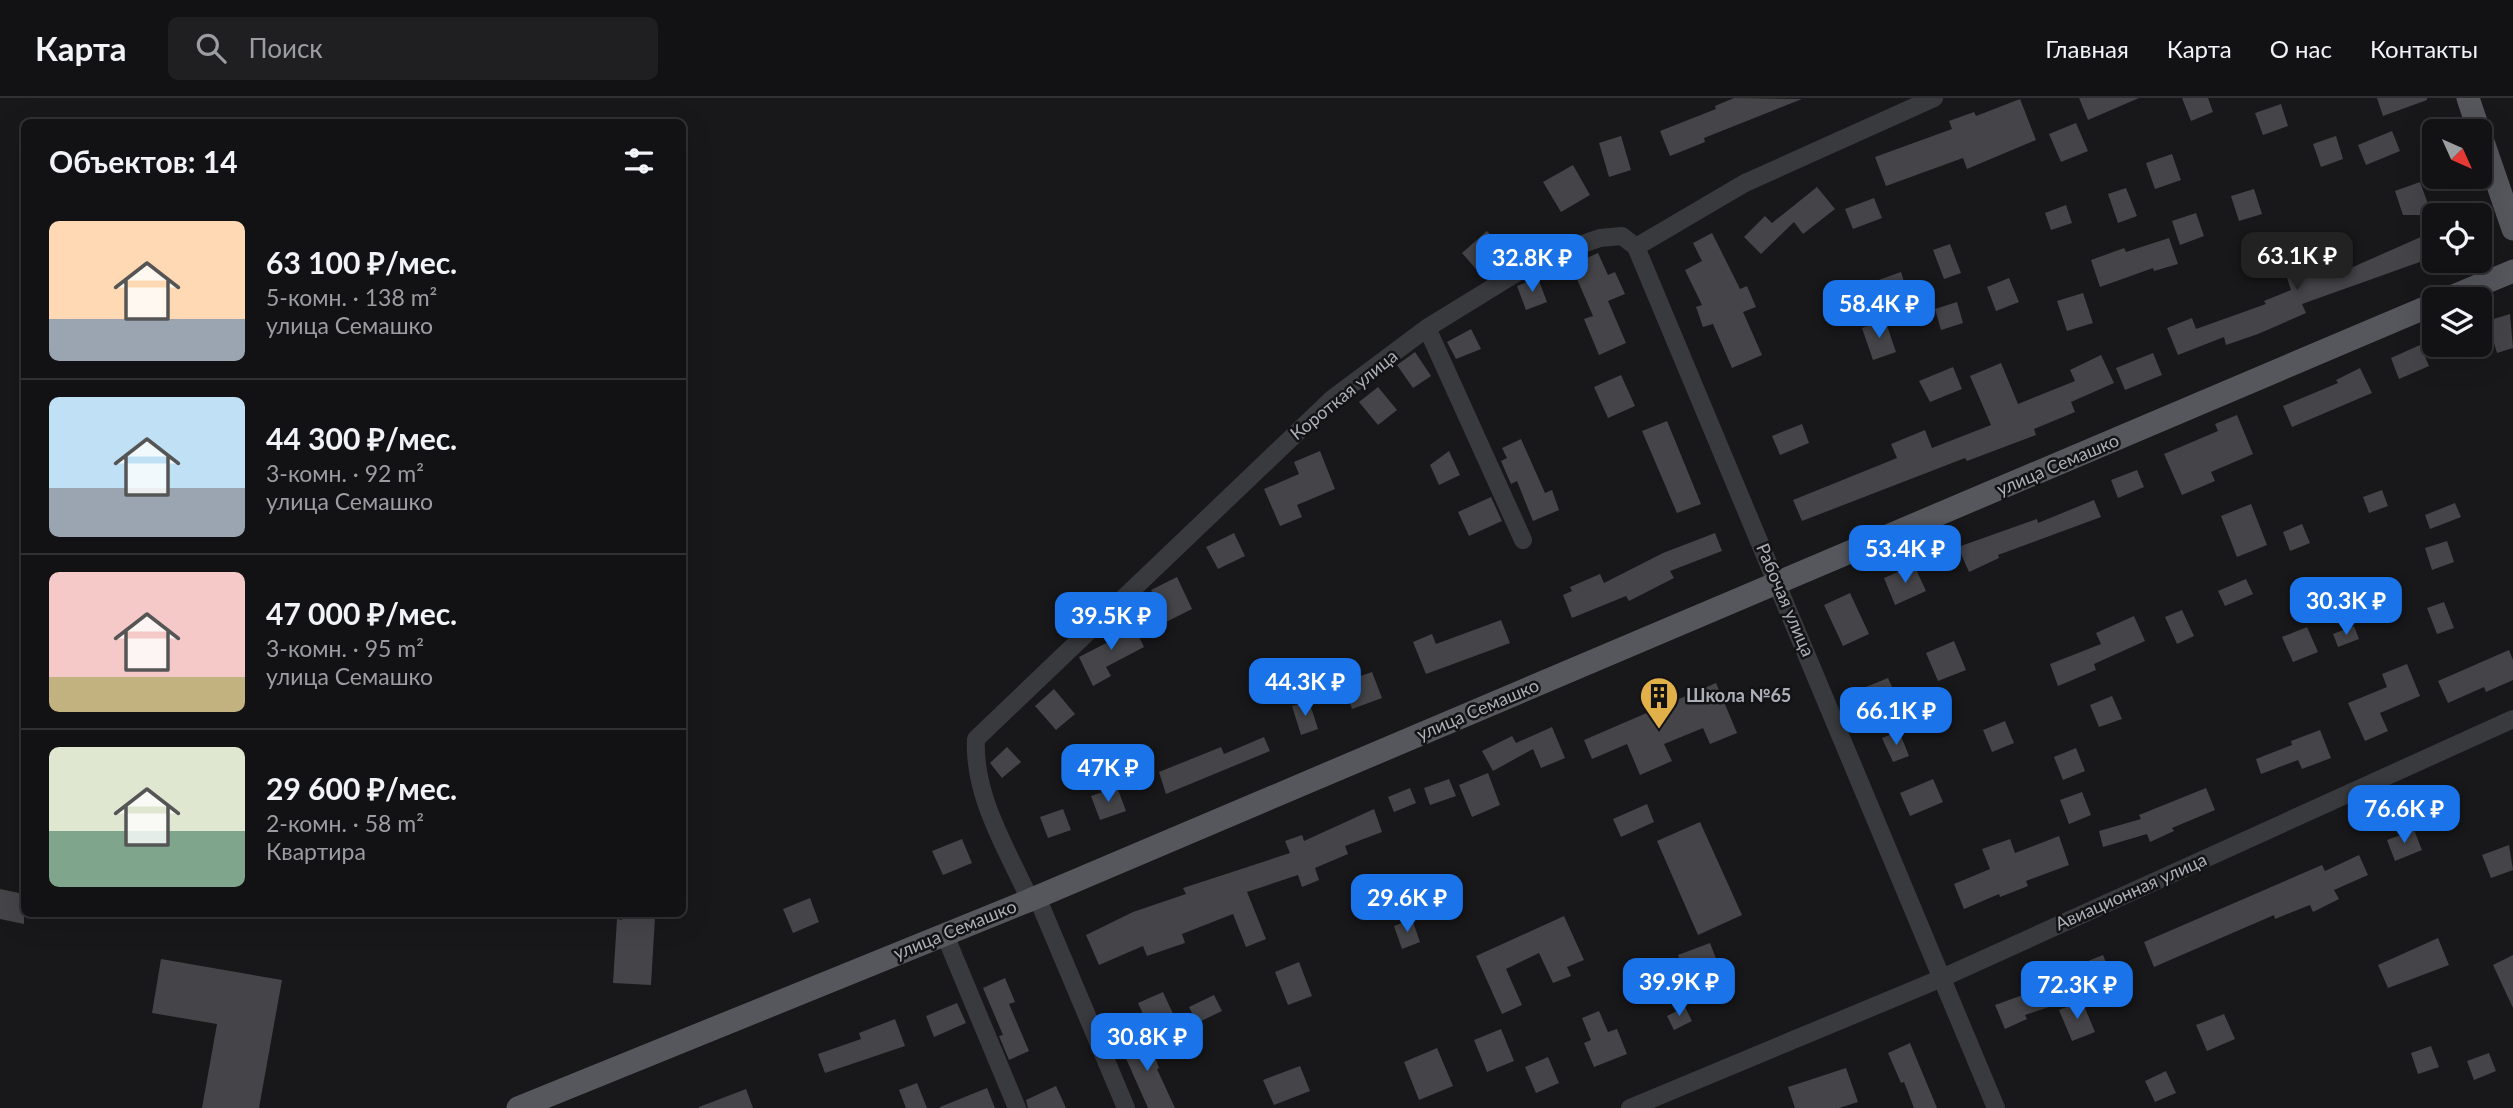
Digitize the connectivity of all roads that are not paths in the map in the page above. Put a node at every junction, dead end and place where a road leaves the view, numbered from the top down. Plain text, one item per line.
1 (1934, 98) edge
2 (2468, 98) edge
3 (2475, 119) edge
4 (2492, 169) edge
5 (2513, 229) edge
6 (1636, 247) junction
7 (2513, 271) edge
8 (2475, 287) edge
9 (2422, 309) edge
10 (1427, 328) junction
11 (1523, 540) dead end
12 (1778, 584) junction
13 (2513, 719) edge
14 (1033, 898) junction
15 (946, 935) junction
16 (1942, 978) junction
17 (518, 1108) edge
18 (1017, 1108) edge
19 (1126, 1108) edge
20 (1630, 1108) edge
21 (1996, 1108) edge

1 - 6 street
2 - 3 main road
4 - 5 main road
6 - 10 street, Короткая улица
6 - 12 street, Рабочая улица
7 - 8 main road
9 - 12 main road, улица Семашко
10 - 11 street
10 - 14 street, Короткая улица
12 - 14 main road, улица Семашко
12 - 16 street, Рабочая улица
13 - 16 street, Авиационная улица
14 - 15 main road, улица Семашко
14 - 19 street
15 - 17 main road, улица Семашко
15 - 18 street
16 - 20 street, Авиационная улица
16 - 21 street, Рабочая улица

